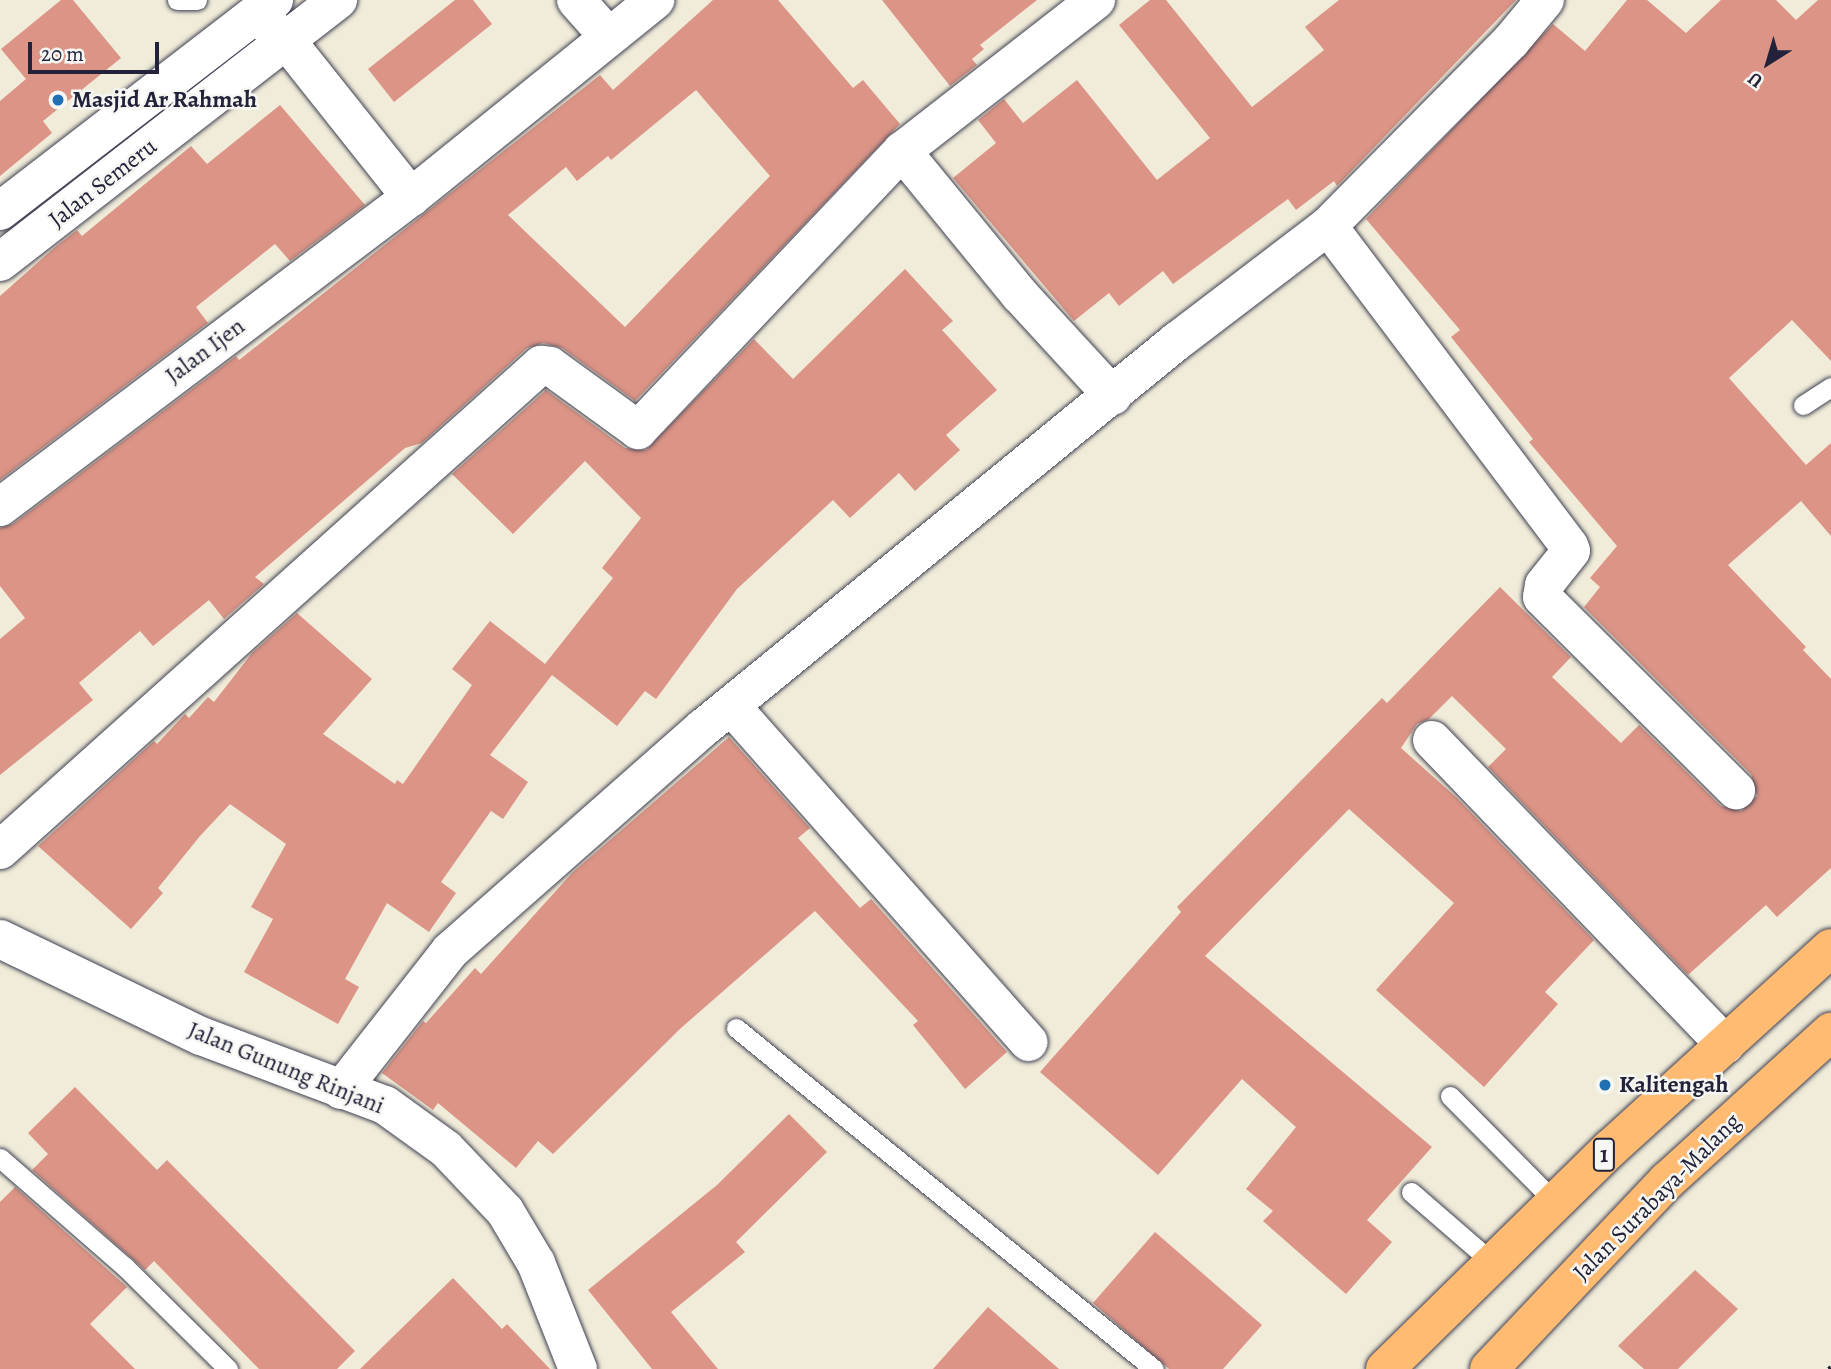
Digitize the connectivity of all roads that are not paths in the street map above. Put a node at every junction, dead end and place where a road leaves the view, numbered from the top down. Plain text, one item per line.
1 (177, 0) edge
2 (197, 0) edge
3 (338, 0) edge
4 (576, 0) edge
5 (655, 0) edge
6 (1096, 0) edge
7 (1545, 0) edge
8 (258, 5) edge
9 (608, 36) junction
10 (286, 40) junction
11 (902, 151) junction
12 (411, 197) junction
13 (0, 211) edge
14 (1328, 226) junction
15 (0, 262) edge
16 (1831, 387) edge
17 (1113, 396) junction
18 (1803, 405) dead end
19 (0, 507) edge
20 (733, 708) junction
21 (1432, 740) dead end
22 (1736, 790) dead end
23 (0, 850) edge
24 (0, 939) edge
25 (1831, 948) edge
26 (736, 1028) dead end
27 (1831, 1032) edge
28 (1028, 1042) dead end
29 (1725, 1045) junction
30 (341, 1090) junction
31 (1450, 1096) dead end
32 (0, 1158) edge
33 (1410, 1192) dead end
34 (1555, 1202) junction
35 (1493, 1263) junction
36 (228, 1369) edge
37 (578, 1369) edge
38 (1154, 1369) edge
39 (1385, 1369) edge
40 (1489, 1369) edge

1 - 2 lane
3 - 10 street, Jalan Semeru
4 - 9 street
5 - 9 street, Jalan Ijen
6 - 11 street
7 - 14 street
8 - 10 street
8 - 13 street, Jalan Semeru
9 - 12 street, Jalan Ijen
10 - 12 street
10 - 15 street, Jalan Semeru
11 - 17 street
11 - 23 street
12 - 19 street, Jalan Ijen
14 - 17 street
14 - 22 street
16 - 18 lane
17 - 20 street
20 - 28 street
20 - 30 street
21 - 29 street
24 - 30 street, Jalan Gunung Rinjani
25 - 29 highway, 1
26 - 38 lane
27 - 40 highway, Jalan Surabaya-Malang
29 - 34 highway, 1
30 - 37 street, Jalan Gunung Rinjani
31 - 34 lane
32 - 36 lane
33 - 35 lane
34 - 35 highway, 1
35 - 39 highway, 1

